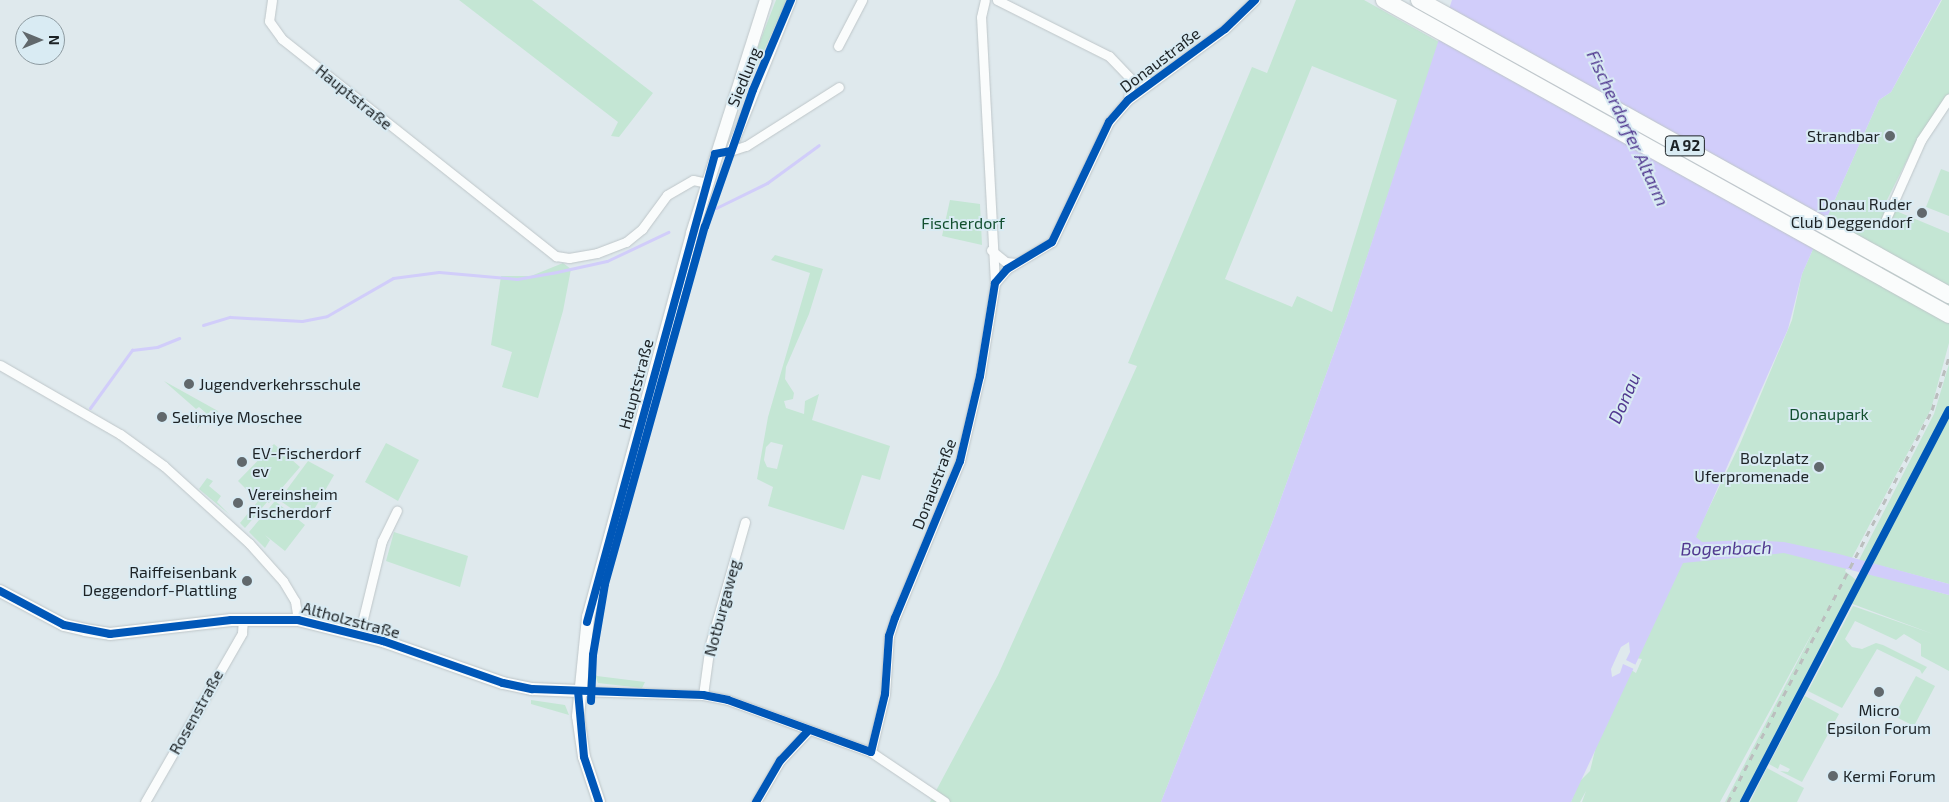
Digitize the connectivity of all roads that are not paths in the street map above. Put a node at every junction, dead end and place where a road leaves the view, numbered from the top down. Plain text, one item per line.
1 (272, 0) edge
2 (766, 0) edge
3 (791, 0) edge
4 (862, 0) edge
5 (985, 0) edge
6 (997, 0) edge
7 (1255, 0) edge
8 (1384, 0) edge
9 (1419, 0) edge
10 (838, 46) dead end
11 (1131, 79) junction
12 (1152, 82) junction
13 (839, 87) dead end
14 (1949, 98) edge
15 (1128, 100) junction
16 (730, 151) junction
17 (715, 154) junction
18 (707, 183) junction
19 (1885, 222) dead end
20 (991, 250) junction
21 (1017, 263) junction
22 (994, 283) junction
23 (1949, 295) edge
24 (1949, 315) edge
25 (0, 365) edge
26 (397, 510) dead end
27 (745, 522) dead end
28 (0, 591) edge
29 (243, 620) junction
30 (298, 620) junction
31 (359, 635) junction
32 (578, 691) junction
33 (703, 695) junction
34 (809, 730) junction
35 (871, 752) junction
36 (145, 802) edge
37 (599, 802) edge
38 (756, 802) edge
39 (945, 802) edge

1 - 18 street, Hauptstraße
2 - 17 main road, Hauptstraße
3 - 16 street, Siedlung
4 - 10 street
5 - 20 street, Donaustraße
6 - 11 street, Donaustraße
7 - 12 street, Donaustraße
8 - 24 highway, A 92
9 - 23 highway, A 92
11 - 12 street, Donaustraße
11 - 15 street, Donaustraße
12 - 15 street, Donaustraße
13 - 16 street
14 - 19 street
15 - 21 street, Donaustraße
16 - 17 street
17 - 18 main road, Hauptstraße
18 - 32 main road, Hauptstraße
20 - 21 street
20 - 22 street, Donaustraße
21 - 22 street, Donaustraße
22 - 35 street, Donaustraße
25 - 30 street
26 - 31 street
27 - 33 street, Notburgaweg
28 - 29 main road, Altholzstraße
29 - 30 main road, Altholzstraße
29 - 36 street, Rosenstraße
30 - 31 main road, Altholzstraße
31 - 32 main road, Altholzstraße
32 - 33 street
32 - 37 main road, Hauptstraße
33 - 34 street
34 - 35 street
34 - 38 street
35 - 39 street

